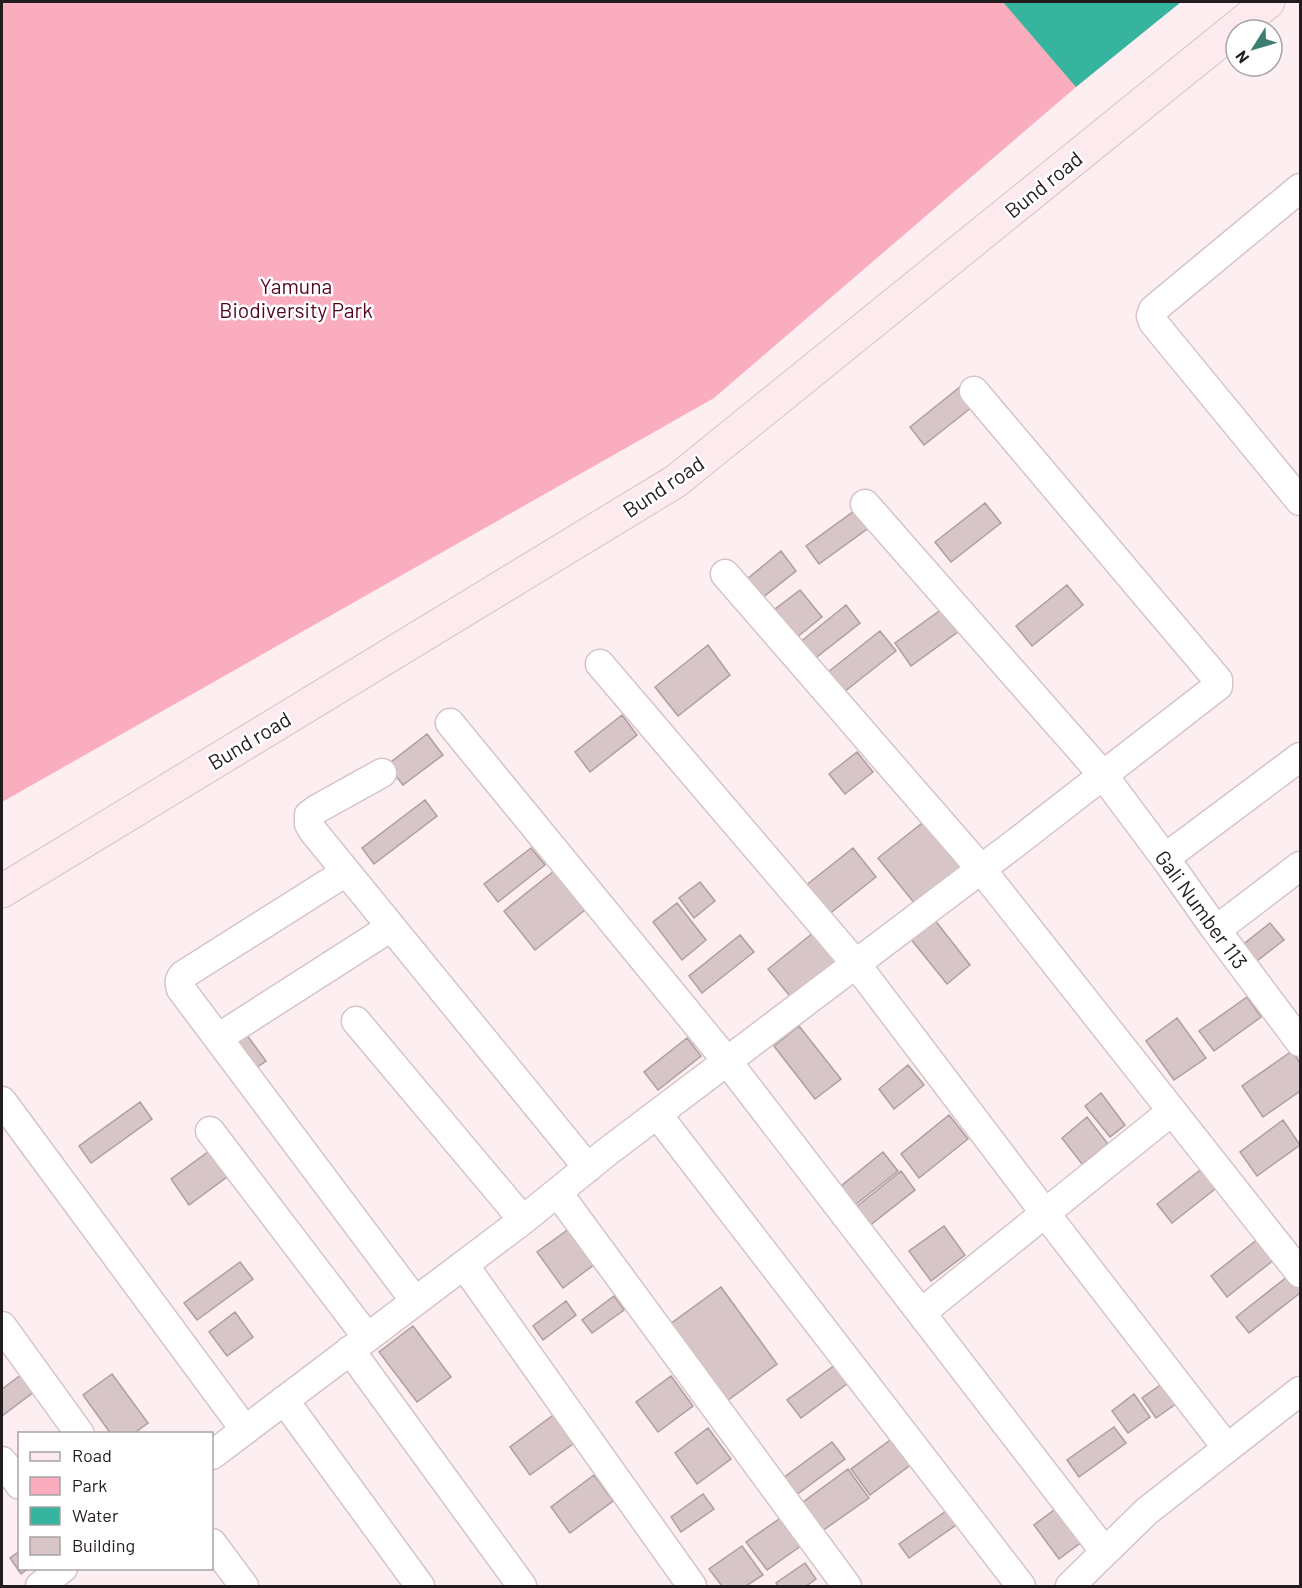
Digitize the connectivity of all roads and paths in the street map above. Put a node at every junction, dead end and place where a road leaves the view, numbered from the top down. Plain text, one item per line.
1 (1268, 2) edge
2 (1300, 188) edge
3 (974, 391) dead end
4 (1300, 501) edge
5 (865, 504) dead end
6 (725, 574) dead end
7 (600, 664) dead end
8 (450, 723) dead end
9 (1300, 757) edge
10 (382, 773) dead end
11 (1103, 776) junction
12 (1165, 858) junction
13 (1300, 866) edge
14 (981, 869) junction
15 (346, 872) junction
16 (2, 891) edge
17 (391, 927) junction
18 (1216, 930) junction
19 (856, 964) junction
20 (1291, 1011) edge
21 (356, 1021) dead end
22 (218, 1038) junction
23 (1300, 1042) edge
24 (727, 1061) junction
25 (2, 1101) edge
26 (1172, 1111) junction
27 (657, 1114) junction
28 (210, 1131) dead end
29 (588, 1168) junction
30 (558, 1193) junction
31 (1045, 1214) junction
32 (523, 1220) junction
33 (464, 1264) junction
34 (1300, 1273) edge
35 (415, 1301) junction
36 (921, 1313) junction
37 (2, 1326) edge
38 (359, 1344) junction
39 (1300, 1391) edge
40 (284, 1400) junction
41 (245, 1430) junction
42 (79, 1432) edge
43 (1227, 1448) junction
44 (213, 1454) edge
45 (2, 1461) edge
46 (18, 1482) edge
47 (213, 1544) edge
48 (1105, 1552) junction
49 (244, 1587) edge
50 (420, 1587) edge
51 (522, 1587) edge
52 (692, 1587) edge
53 (848, 1587) edge
54 (1021, 1587) edge
55 (1070, 1587) edge

1 - 16 street, Bund road
2 - 4 street
3 - 11 street
5 - 11 street, Gali Number 113
6 - 14 street
7 - 19 street
8 - 24 street
9 - 12 street
10 - 15 street
11 - 12 street, Gali Number 113
11 - 14 street
12 - 18 street, Gali Number 113
13 - 18 street
14 - 19 street
14 - 26 street
15 - 17 street
15 - 22 street
17 - 22 street
17 - 29 street
18 - 20 street, Gali Number 113
19 - 24 street
19 - 31 street
20 - 23 street, Gali Number 113
21 - 32 street
22 - 35 street
24 - 27 street
24 - 36 street
25 - 41 street
26 - 31 street
26 - 34 street
27 - 29 street
27 - 54 street
28 - 38 street
29 - 30 street
30 - 32 street
30 - 53 street
31 - 36 street
31 - 43 street
32 - 33 street
33 - 35 street
33 - 52 street
35 - 38 street
36 - 48 street
37 - 42 street
38 - 40 street
38 - 51 street
39 - 43 street
40 - 41 street
40 - 50 street
41 - 44 street
43 - 48 street
45 - 46 street
47 - 49 street
48 - 55 street

